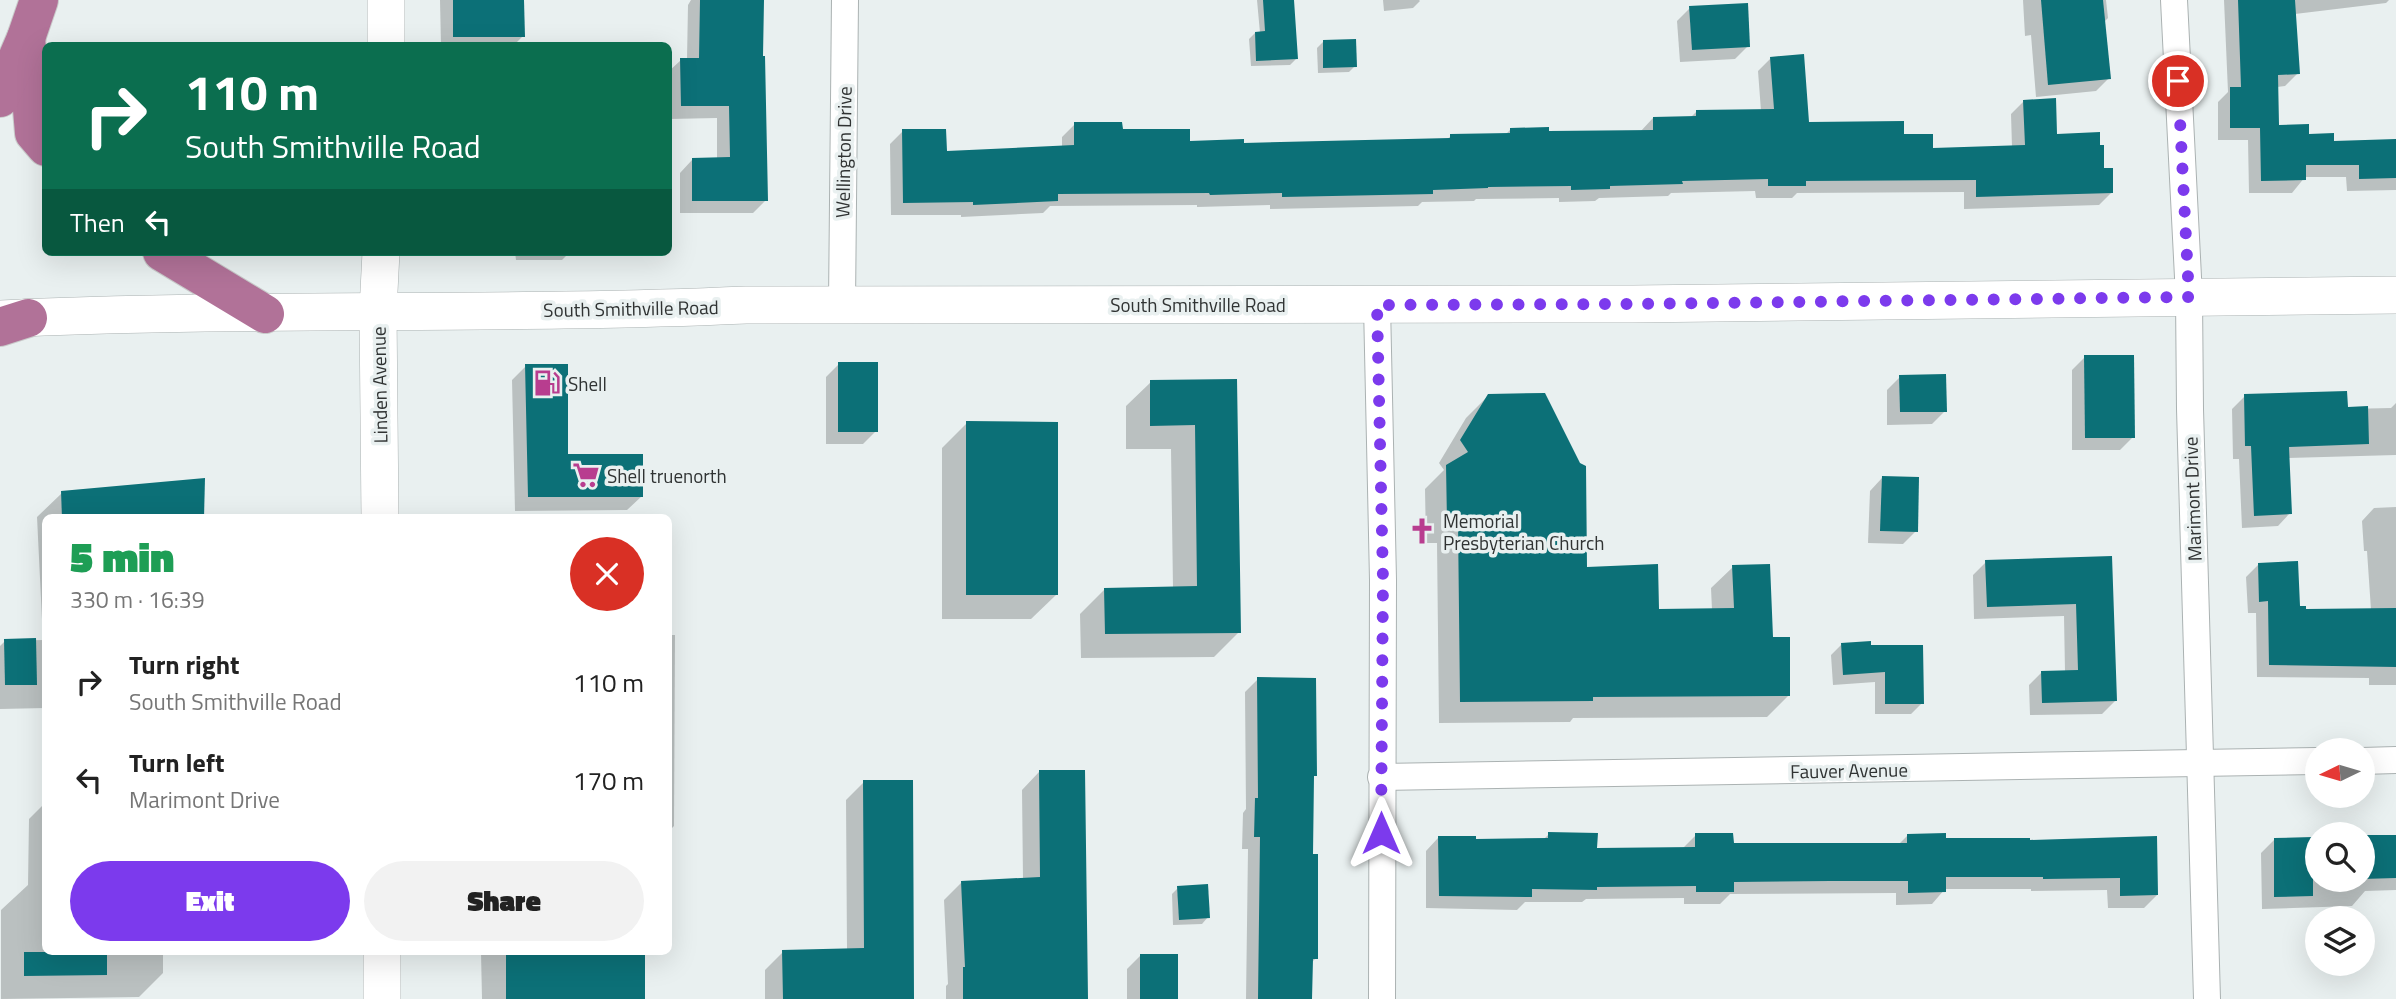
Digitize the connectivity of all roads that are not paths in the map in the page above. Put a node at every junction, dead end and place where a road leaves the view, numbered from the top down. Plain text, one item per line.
1 (39, 0) edge
2 (386, 0) edge
3 (845, 0) edge
4 (2174, 0) edge
5 (26, 38) junction
6 (386, 42) edge
7 (0, 99) edge
8 (42, 142) edge
9 (169, 256) edge
10 (380, 256) edge
11 (2396, 295) edge
12 (2189, 297) junction
13 (842, 304) junction
14 (1377, 305) junction
15 (378, 311) junction
16 (265, 314) junction
17 (9, 321) edge
18 (380, 514) edge
19 (2396, 760) edge
20 (2305, 761) edge
21 (2375, 761) edge
22 (2200, 763) junction
23 (1381, 777) junction
24 (382, 955) edge
25 (382, 999) edge
26 (1382, 999) edge
27 (2207, 999) edge

1 - 5 highway
2 - 6 main road
3 - 13 street, Wellington Drive
4 - 12 street, Marimont Drive
5 - 7 highway
5 - 8 highway
9 - 16 highway
10 - 15 main road, Linden Avenue
11 - 12 main road, South Smithville Road
12 - 14 main road, South Smithville Road
12 - 22 street, Marimont Drive
13 - 14 main road, South Smithville Road
13 - 15 main road, South Smithville Road
14 - 23 street
15 - 16 main road, South Smithville Road
15 - 18 main road, Linden Avenue
16 - 17 main road, South Smithville Road
19 - 21 street
20 - 22 street, Fauver Avenue
22 - 23 street, Fauver Avenue
22 - 27 street, Marimont Drive
23 - 26 street
24 - 25 main road

